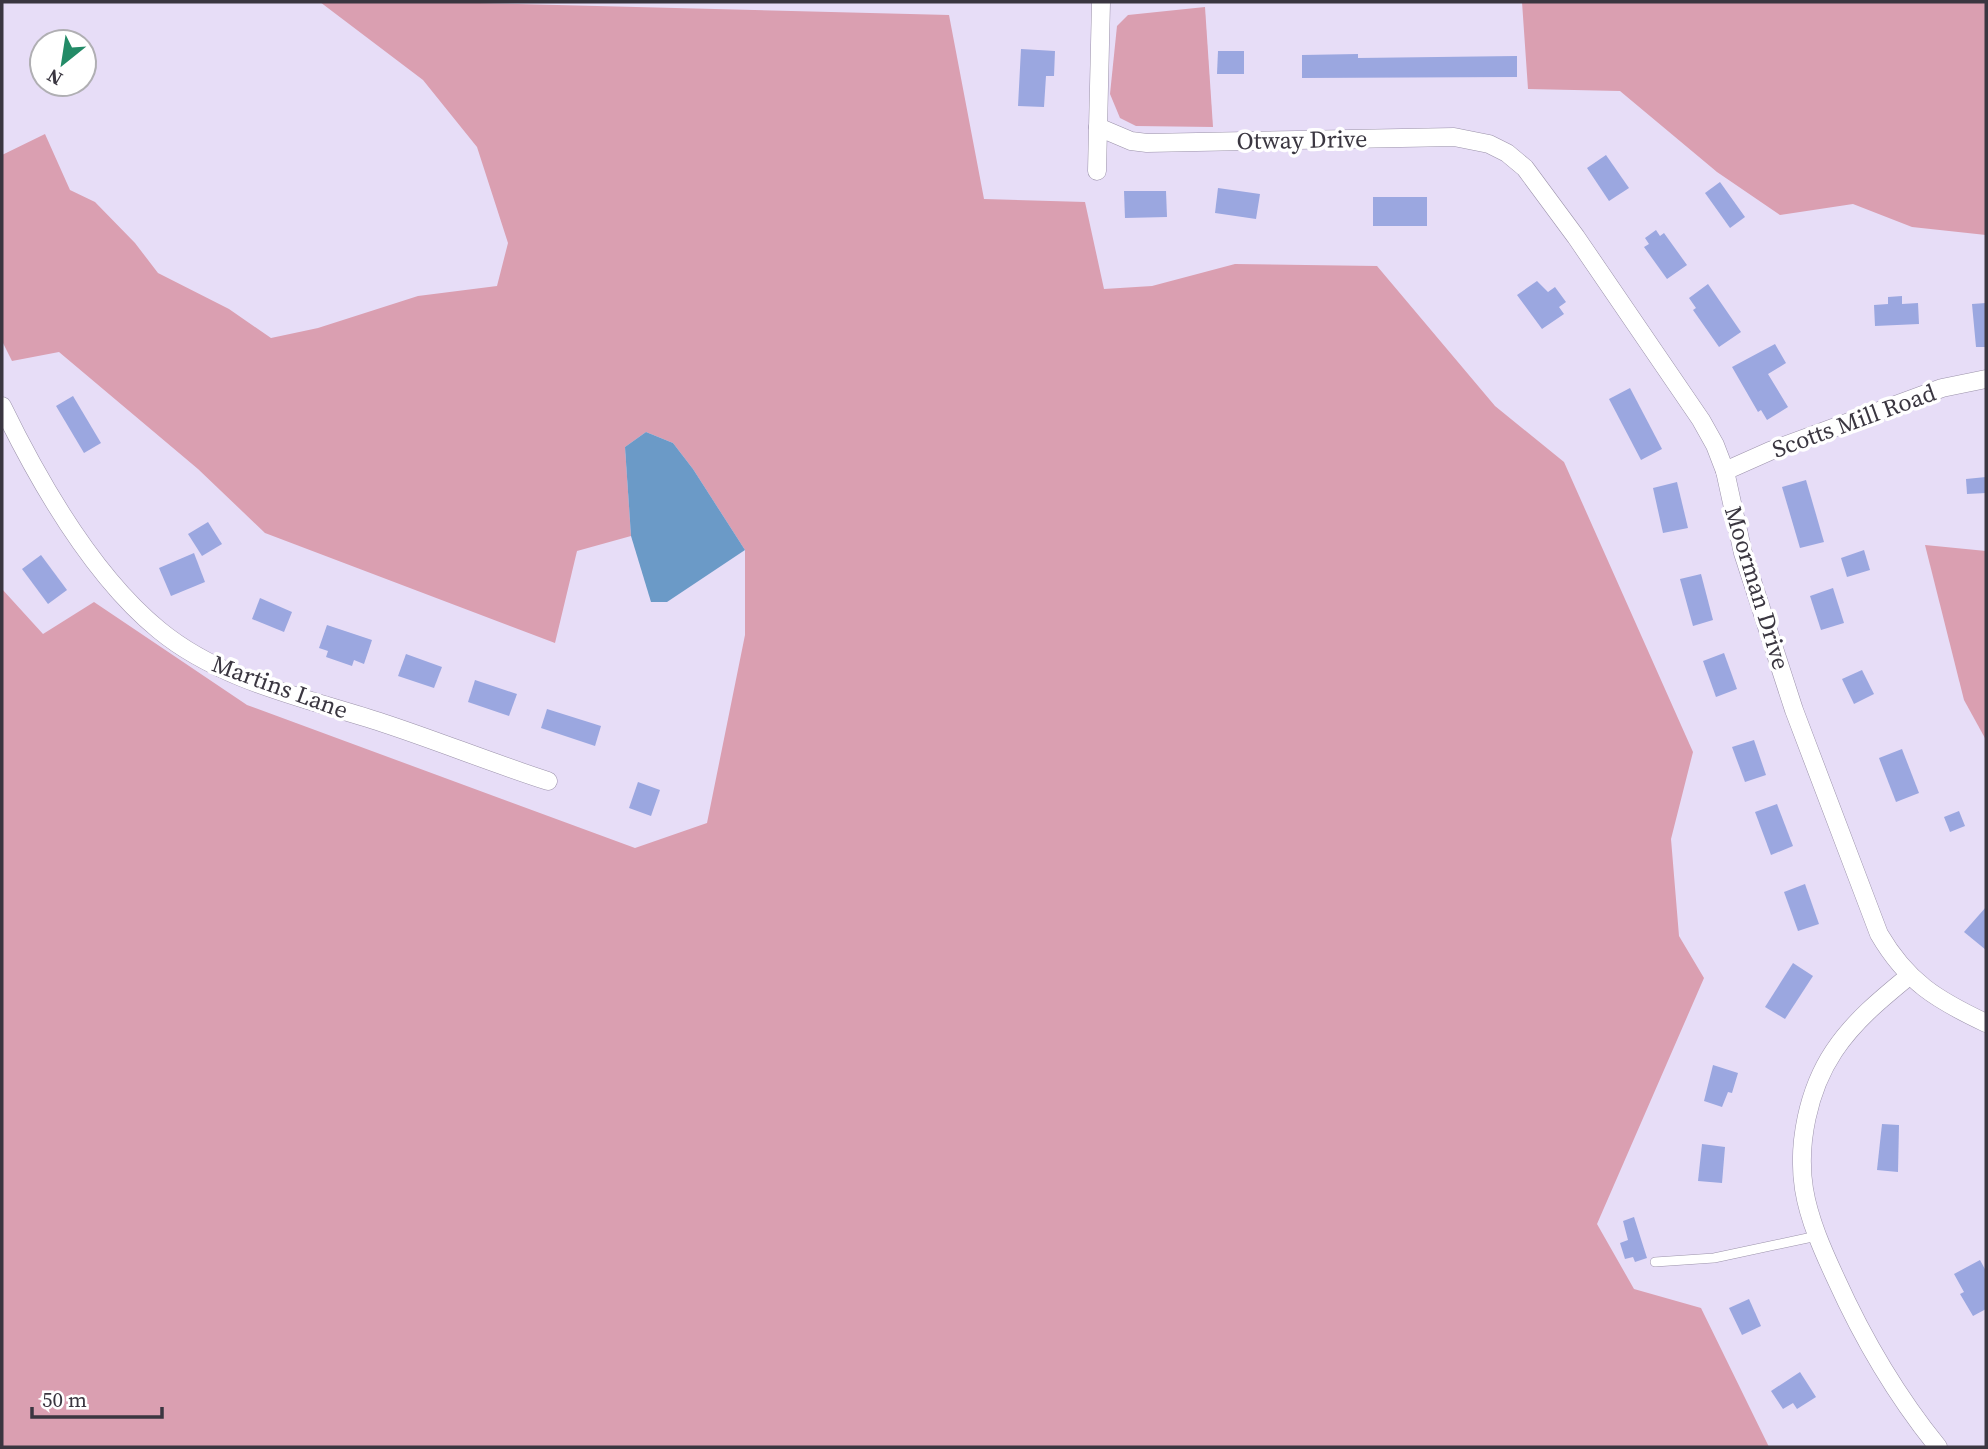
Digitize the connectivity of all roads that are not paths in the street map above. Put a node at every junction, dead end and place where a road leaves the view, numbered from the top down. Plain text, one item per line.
1 (1101, 2) edge
2 (1098, 127) junction
3 (1507, 153) joint
4 (1097, 171) dead end
5 (1986, 379) edge
6 (2, 406) edge
7 (1725, 471) junction
8 (548, 781) dead end
9 (1909, 976) junction
10 (1986, 1023) edge
11 (1817, 1236) junction
12 (1655, 1262) dead end
13 (1938, 1447) edge

1 - 2 street
2 - 3 street, Otway Drive
2 - 4 street
3 - 7 street, Moorman Drive
5 - 7 street, Scotts Mill Road
6 - 8 street, Martins Lane
7 - 9 street, Moorman Drive
9 - 10 street, Moorman Drive
9 - 11 street
11 - 12 lane
11 - 13 street

